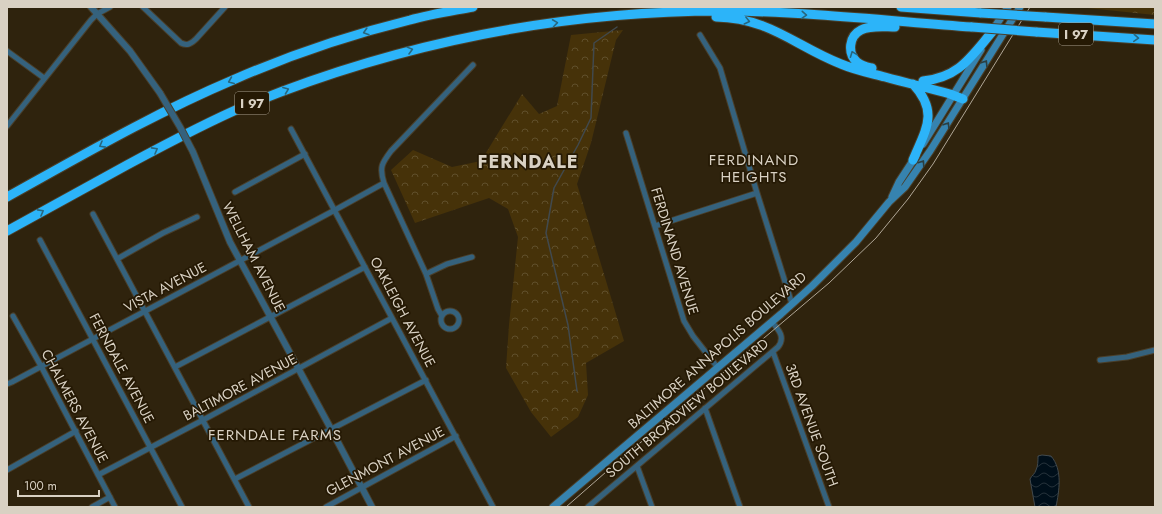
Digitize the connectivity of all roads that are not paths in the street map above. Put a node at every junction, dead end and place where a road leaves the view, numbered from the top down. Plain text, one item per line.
1 (91, 7) edge
2 (110, 7) edge
3 (143, 7) edge
4 (225, 7) edge
5 (472, 7) edge
6 (901, 7) edge
7 (959, 7) edge
8 (1008, 7) edge
9 (1020, 7) edge
10 (667, 12) junction
11 (980, 13) junction
12 (97, 14) junction
13 (1155, 24) edge
14 (950, 25) junction
15 (992, 32) junction
16 (700, 35) dead end
17 (1155, 40) edge
18 (7, 51) edge
19 (473, 64) dead end
20 (44, 78) junction
21 (923, 81) junction
22 (913, 84) junction
23 (955, 93) junction
24 (964, 97) junction
25 (7, 125) edge
26 (291, 129) dead end
27 (626, 133) dead end
28 (305, 154) junction
29 (913, 160) junction
30 (384, 183) junction
31 (235, 192) dead end
32 (757, 193) junction
33 (7, 197) edge
34 (889, 202) junction
35 (335, 210) junction
36 (93, 214) dead end
37 (197, 217) dead end
38 (655, 226) junction
39 (7, 231) edge
40 (40, 240) dead end
41 (472, 257) dead end
42 (117, 259) junction
43 (240, 261) junction
44 (365, 267) junction
45 (426, 274) junction
46 (792, 304) junction
47 (145, 311) junction
48 (13, 316) dead end
49 (442, 316) dead end
50 (271, 317) junction
51 (392, 318) junction
52 (772, 322) junction
53 (93, 339) junction
54 (1155, 350) edge
55 (773, 352) junction
56 (1100, 360) dead end
57 (41, 366) junction
58 (175, 367) junction
59 (718, 368) junction
60 (298, 369) junction
61 (426, 380) junction
62 (7, 384) edge
63 (705, 408) junction
64 (203, 420) junction
65 (331, 429) junction
66 (76, 431) junction
67 (456, 436) junction
68 (151, 448) junction
69 (637, 466) junction
70 (7, 470) edge
71 (98, 476) junction
72 (235, 479) junction
73 (361, 487) junction
74 (110, 498) junction
75 (92, 507) edge
76 (115, 507) edge
77 (182, 507) edge
78 (249, 507) edge
79 (326, 507) edge
80 (372, 507) edge
81 (494, 507) edge
82 (554, 507) edge
83 (588, 507) edge
84 (652, 507) edge
85 (740, 507) edge
86 (829, 507) edge

1 - 12 street, WELLHAM AVENUE
2 - 12 street
3 - 4 street
5 -> 33 highway, I 97
6 - 11 highway, I 97
7 - 11 highway
8 - 15 main road, BALTIMORE ANNAPOLIS BOULEVARD
24 -> 9 main road, BALTIMORE ANNAPOLIS BOULEVARD
10 -> 14 highway, I 97
10 -> 22 highway
39 -> 10 highway, I 97
11 - 13 highway, I 97, bridge
12 - 20 street
12 - 43 street, WELLHAM AVENUE, bridge
14 -> 17 highway, I 97, bridge
21 -> 14 highway
15 - 21 highway
15 - 23 main road, BALTIMORE ANNAPOLIS BOULEVARD
16 - 32 street
18 - 20 street
19 - 30 street
20 - 25 street
21 - 23 highway
22 - 23 highway
22 - 29 highway
23 - 24 highway
23 - 29 main road, BALTIMORE ANNAPOLIS BOULEVARD
34 -> 24 main road, BALTIMORE ANNAPOLIS BOULEVARD
26 - 28 street, OAKLEIGH AVENUE
27 - 38 street, FERDINAND AVENUE
28 - 31 street
28 - 35 street, OAKLEIGH AVENUE
29 - 34 main road, BALTIMORE ANNAPOLIS BOULEVARD
30 - 35 street, VISTA AVENUE
30 - 45 street
32 - 38 street
32 - 46 street
34 - 46 main road, BALTIMORE ANNAPOLIS BOULEVARD
35 - 43 street, VISTA AVENUE
35 - 44 street, OAKLEIGH AVENUE
36 - 42 street
37 - 42 street
38 - 59 street, FERDINAND AVENUE
40 - 53 street, FERNDALE AVENUE
41 - 45 street
42 - 47 street
43 - 47 street, VISTA AVENUE
43 - 50 street, WELLHAM AVENUE
44 - 50 street
44 - 51 street, OAKLEIGH AVENUE
45 - 49 street
46 - 52 main road, BALTIMORE ANNAPOLIS BOULEVARD
47 - 53 street, VISTA AVENUE
47 - 58 street
48 - 57 street, CHALMERS AVENUE
50 - 58 street
50 - 60 street, WELLHAM AVENUE
51 - 60 street, BALTIMORE AVENUE
51 - 61 street, OAKLEIGH AVENUE
52 - 55 street, SOUTH BROADVIEW BOULEVARD
52 - 59 main road, BALTIMORE ANNAPOLIS BOULEVARD
53 - 57 street, VISTA AVENUE
53 - 68 street, FERNDALE AVENUE
54 - 56 street
55 - 63 street, SOUTH BROADVIEW BOULEVARD
55 - 86 street, 3RD AVENUE SOUTH
57 - 62 street, VISTA AVENUE
57 - 66 street, CHALMERS AVENUE
58 - 64 street
59 - 82 main road, BALTIMORE ANNAPOLIS BOULEVARD
60 - 64 street, BALTIMORE AVENUE
60 - 65 street, WELLHAM AVENUE
61 - 65 street
61 - 67 street, OAKLEIGH AVENUE
63 - 69 street, SOUTH BROADVIEW BOULEVARD
63 - 85 street
64 - 68 street, BALTIMORE AVENUE
64 - 72 street
65 - 72 street
65 - 73 street, WELLHAM AVENUE
66 - 70 street
66 - 71 street, CHALMERS AVENUE
67 - 73 street, GLENMONT AVENUE
67 - 81 street, OAKLEIGH AVENUE
68 - 71 street, BALTIMORE AVENUE
68 - 77 street, FERNDALE AVENUE
69 - 83 street, SOUTH BROADVIEW BOULEVARD
69 - 84 street
71 - 74 street, CHALMERS AVENUE
72 - 78 street
73 - 79 street, GLENMONT AVENUE
73 - 80 street, WELLHAM AVENUE
74 - 75 street
74 - 76 street, CHALMERS AVENUE

